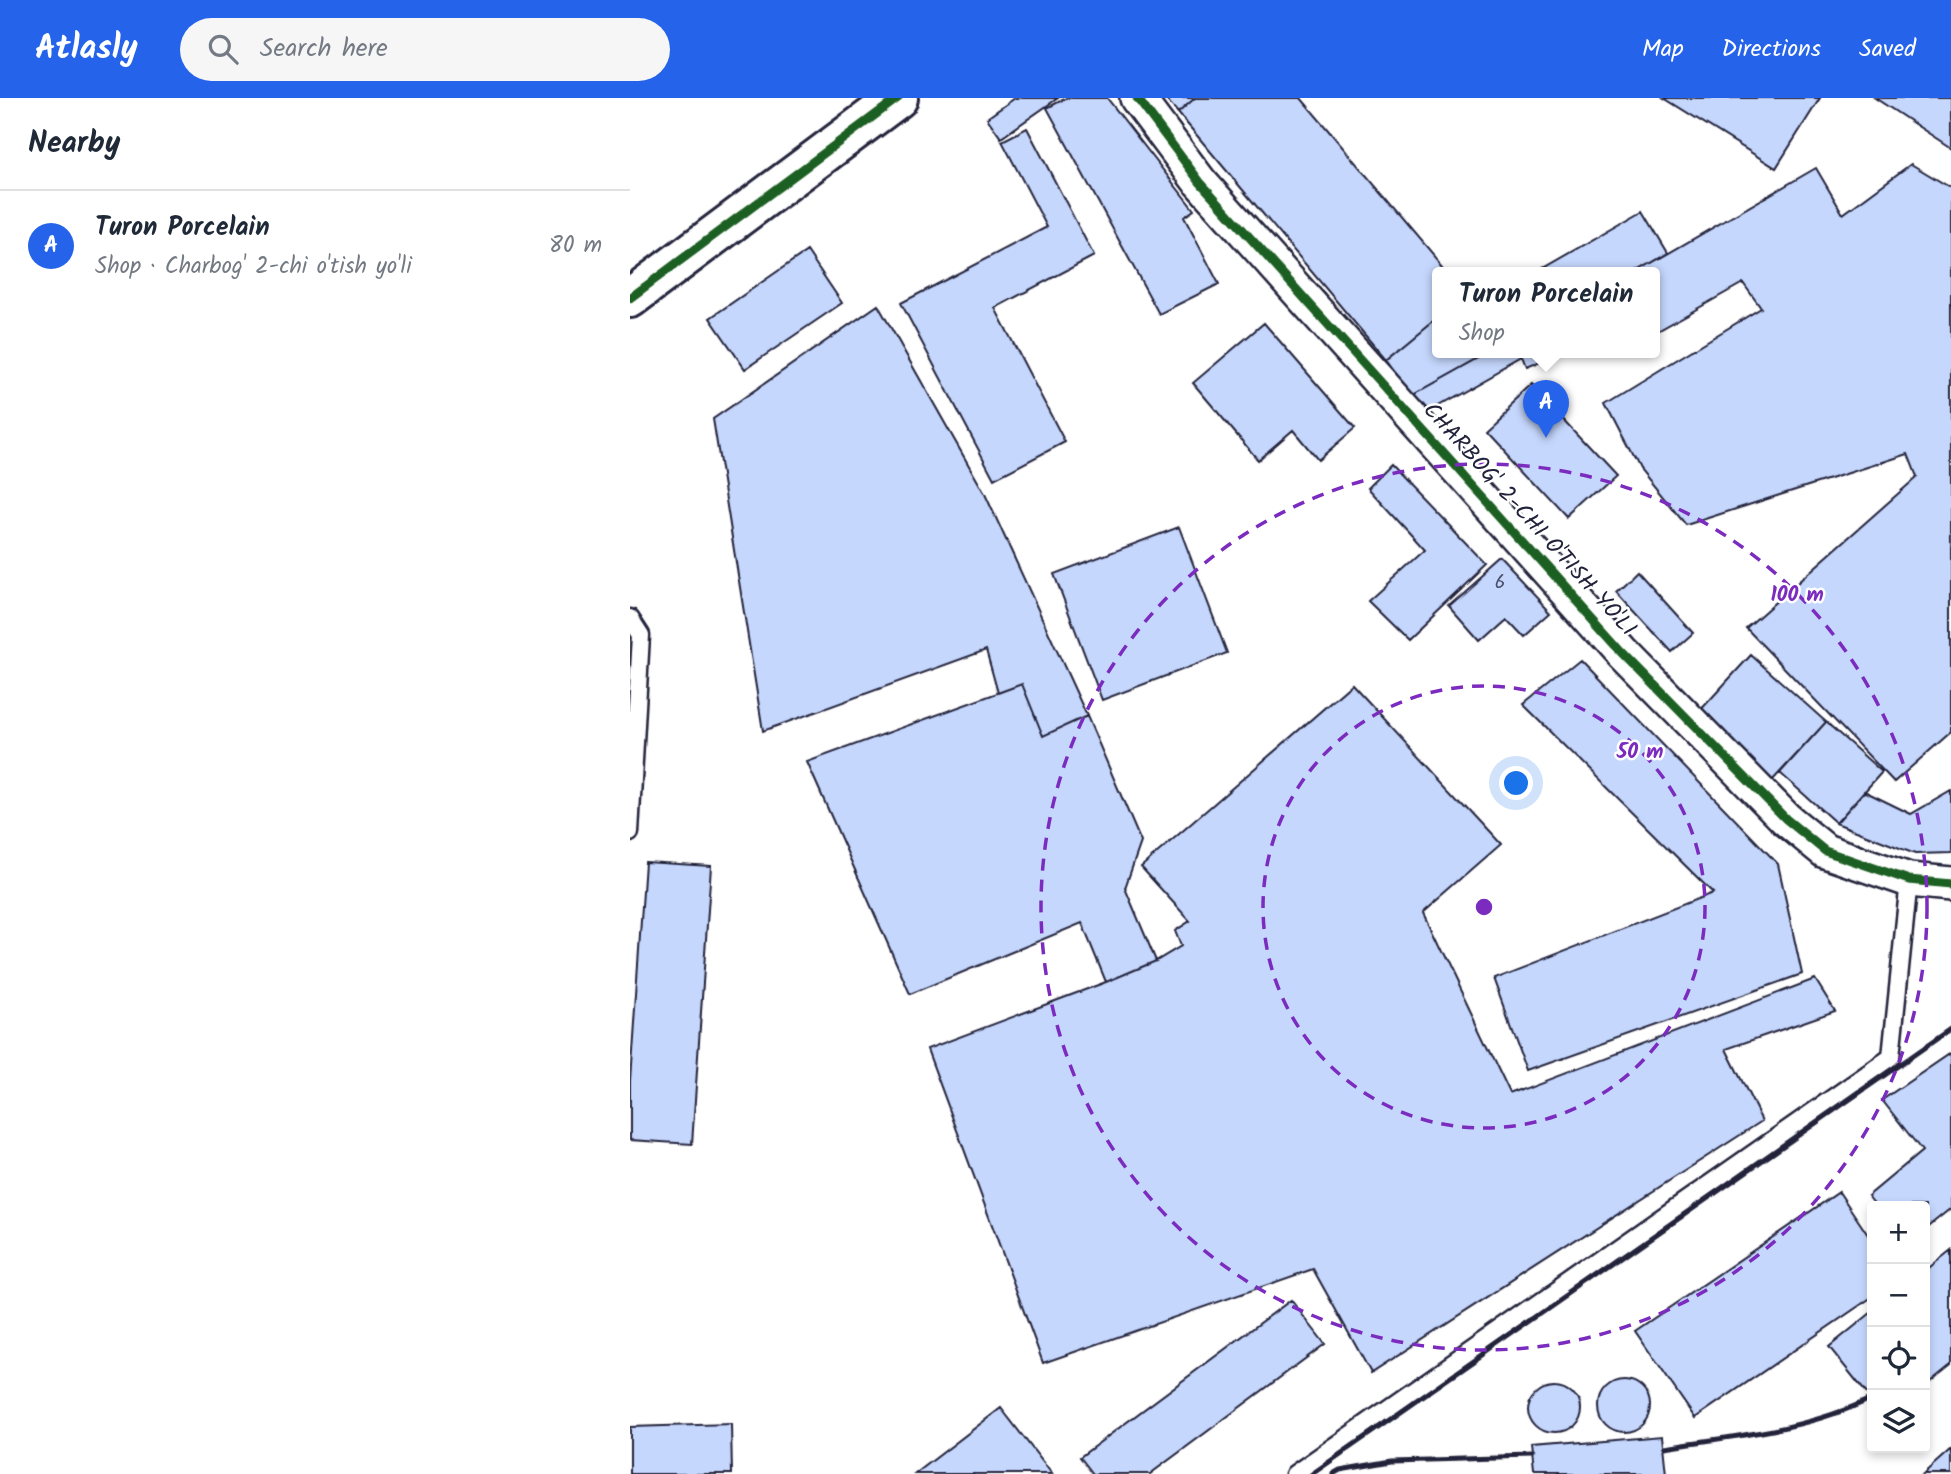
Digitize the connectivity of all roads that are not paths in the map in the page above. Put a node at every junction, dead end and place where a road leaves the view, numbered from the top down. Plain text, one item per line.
1 (898, 98) edge
2 (1137, 98) edge
3 (630, 298) edge
4 (630, 618) edge
5 (630, 833) edge
6 (1909, 880) junction
7 (1951, 884) edge
8 (1294, 1474) edge

1 - 3 street
2 - 6 street, CHARBOG' 2-CHI O'TISH YO'LI
4 - 5 lane
6 - 7 street, CHARBOG' 2-CHI O'TISH YO'LI
6 - 8 lane

